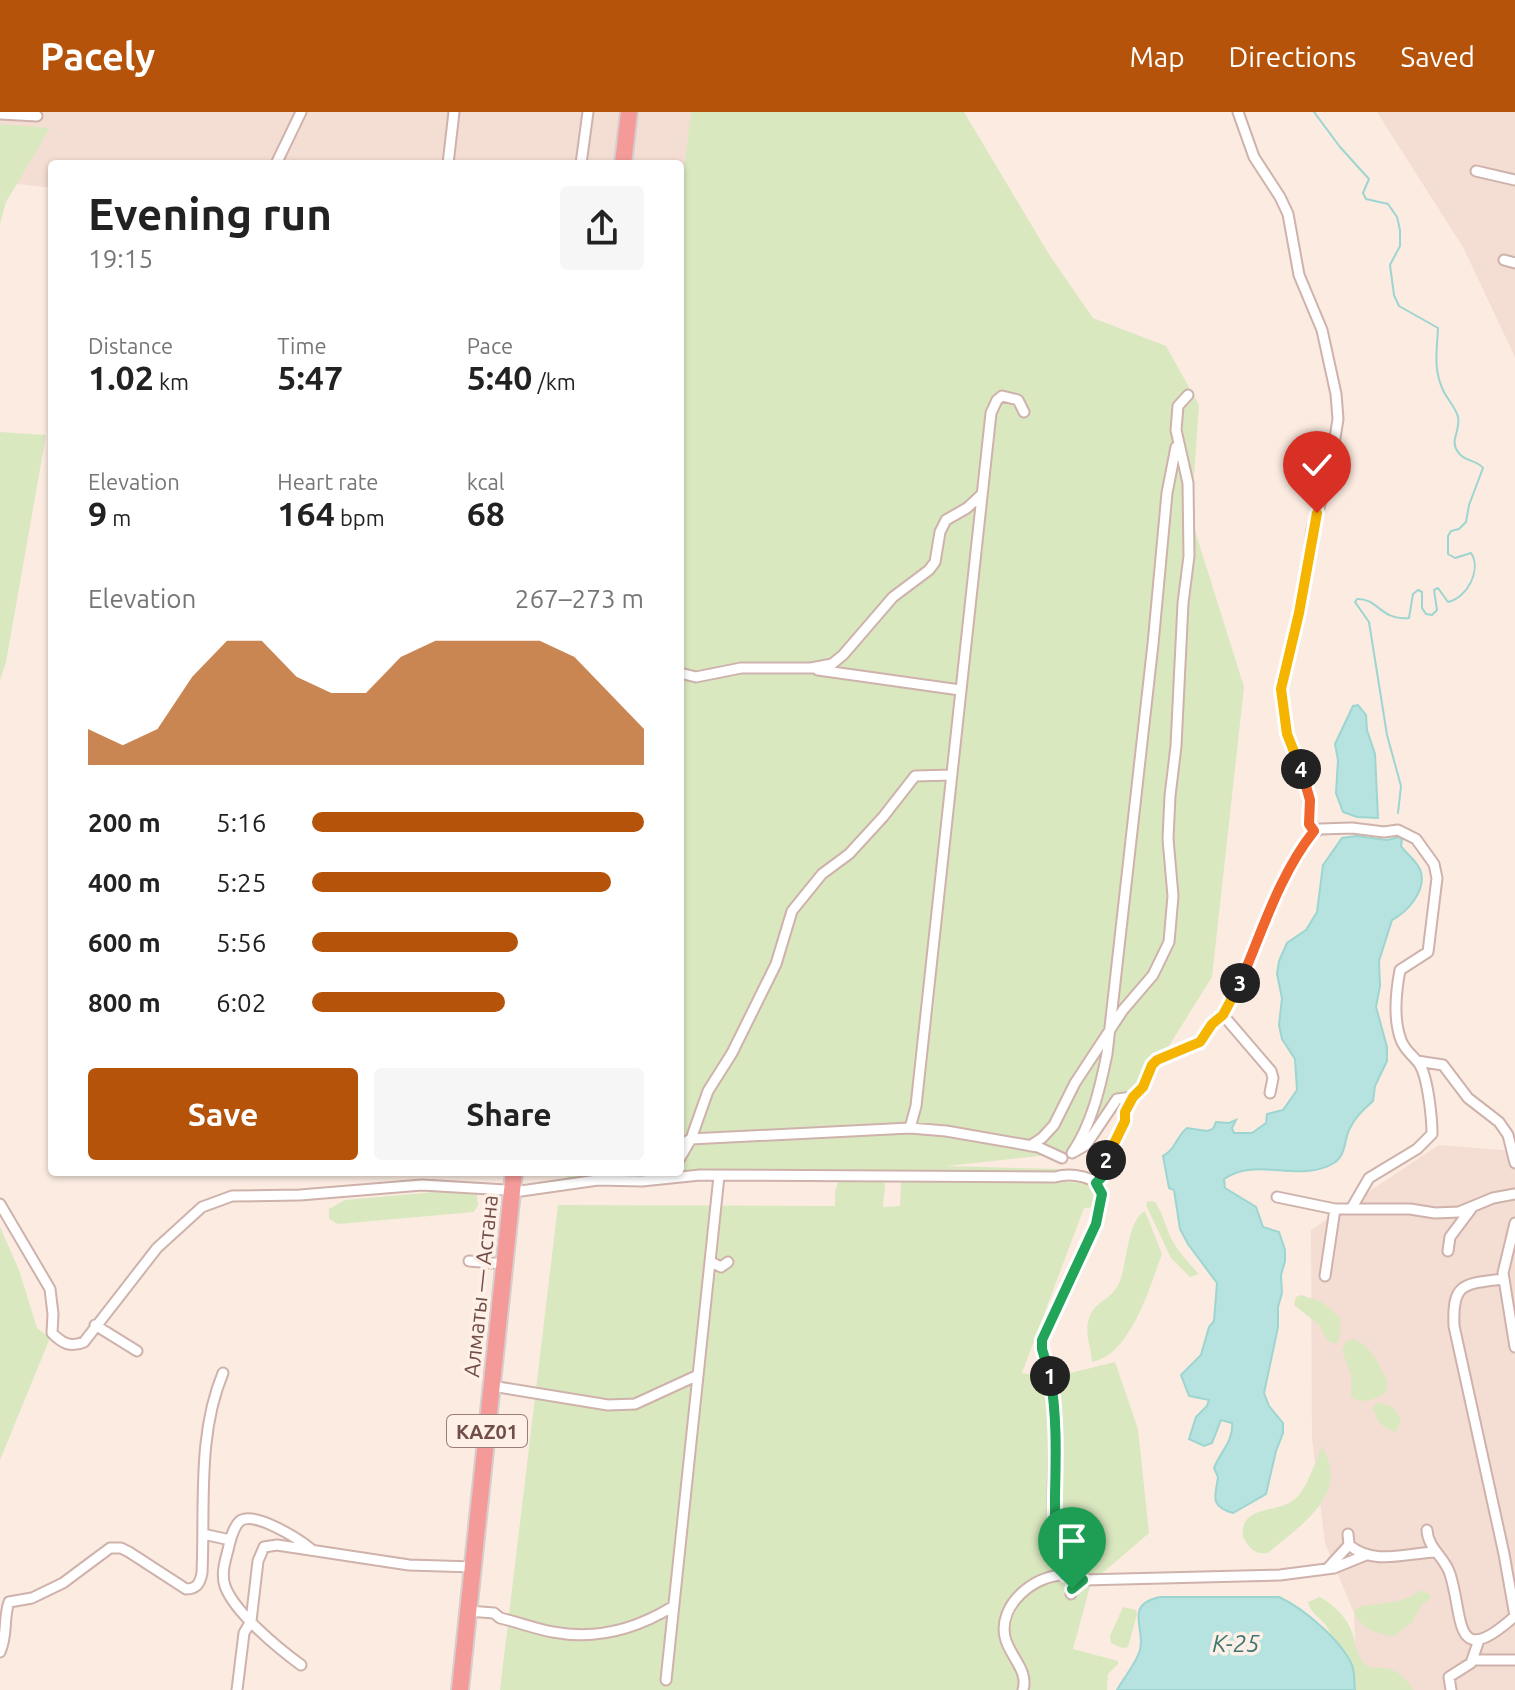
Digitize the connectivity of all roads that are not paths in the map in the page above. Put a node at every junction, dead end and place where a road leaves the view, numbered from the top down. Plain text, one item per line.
1 (301, 112) edge
2 (454, 112) edge
3 (588, 112) edge
4 (629, 112) edge
5 (1238, 112) edge
6 (0, 114) edge
7 (37, 116) dead end
8 (278, 160) edge
9 (448, 160) edge
10 (582, 160) edge
11 (623, 160) edge
12 (1476, 171) dead end
13 (1515, 180) edge
14 (1504, 260) dead end
15 (1515, 263) edge
16 (1188, 395) dead end
17 (1024, 412) dead end
18 (1177, 442) junction
19 (982, 494) junction
20 (811, 668) junction
21 (684, 674) edge
22 (960, 690) junction
23 (952, 775) junction
24 (1314, 831) junction
25 (1223, 1015) junction
26 (1110, 1028) junction
27 (1422, 1065) junction
28 (1270, 1093) dead end
29 (1133, 1097) junction
30 (910, 1128) junction
31 (691, 1139) junction
32 (684, 1143) edge
33 (1030, 1146) junction
34 (684, 1151) edge
35 (1072, 1153) junction
36 (1062, 1158) junction
37 (1515, 1163) edge
38 (1065, 1173) junction
39 (684, 1175) edge
40 (514, 1176) edge
41 (562, 1176) edge
42 (664, 1176) edge
43 (719, 1176) junction
44 (1096, 1183) junction
45 (557, 1185) junction
46 (512, 1190) junction
47 (1515, 1194) edge
48 (1277, 1197) dead end
49 (0, 1204) edge
50 (1472, 1208) junction
51 (1335, 1209) junction
52 (1351, 1209) junction
53 (1515, 1223) edge
54 (1448, 1251) dead end
55 (469, 1261) dead end
56 (711, 1262) junction
57 (728, 1262) dead end
58 (505, 1264) junction
59 (1325, 1276) dead end
60 (1503, 1279) junction
61 (95, 1325) junction
62 (1515, 1347) edge
63 (137, 1351) dead end
64 (223, 1373) dead end
65 (696, 1376) junction
66 (492, 1386) junction
67 (1427, 1530) dead end
68 (203, 1534) junction
69 (1348, 1534) dead end
70 (230, 1540) junction
71 (1349, 1545) junction
72 (311, 1549) junction
73 (1435, 1552) junction
74 (1366, 1555) junction
75 (473, 1567) junction
76 (1327, 1569) junction
77 (1065, 1575) junction
78 (1083, 1580) junction
79 (1071, 1594) dead end
80 (672, 1607) junction
81 (468, 1611) junction
82 (1515, 1616) edge
83 (251, 1621) junction
84 (1479, 1640) junction
85 (0, 1652) edge
86 (1473, 1660) junction
87 (1515, 1660) edge
88 (301, 1665) dead end
89 (666, 1680) dead end
90 (237, 1690) edge
91 (460, 1690) edge
92 (1023, 1690) edge
93 (1451, 1690) edge

1 - 8 street
2 - 9 street
3 - 10 street
4 - 11 highway
5 - 24 street
6 - 7 street
12 - 13 street
14 - 15 street
16 - 18 street
17 - 19 street
18 - 26 street
18 - 26 street
19 - 20 street
19 - 22 street
20 - 21 street
20 - 22 street
22 - 23 street
23 - 30 street
23 - 31 street
24 - 25 street
24 - 27 street
25 - 28 street
25 - 29 street
26 - 33 street
26 - 35 street
27 - 37 street
27 - 52 street
29 - 35 street
29 - 44 street
30 - 31 street
30 - 33 street
31 - 32 street
31 - 34 street
33 - 36 street
35 - 36 street
36 - 38 street
38 - 43 street
38 - 44 street
39 - 43 street
40 - 46 highway, Алматы — Астана / KАZ01
41 - 45 street
42 - 45 street
43 - 56 street
44 - 77 street
45 - 46 street
46 - 58 highway, Алматы — Астана / KАZ01
46 - 61 street
47 - 50 street
48 - 51 street
49 - 61 street
50 - 52 street
50 - 54 street
51 - 52 street
51 - 59 street
53 - 60 street
55 - 58 street
56 - 57 street
56 - 65 street
58 - 66 highway, Алматы — Астана / KАZ01
60 - 62 street
60 - 82 street
61 - 63 street
64 - 68 street
65 - 66 street
65 - 80 street
66 - 75 highway, Алматы — Астана / KАZ01
67 - 73 street
68 - 70 street
68 - 85 street
69 - 71 street
70 - 72 street
70 - 83 street
71 - 74 street
71 - 76 street
72 - 75 street
72 - 83 street
73 - 74 street
73 - 84 street
74 - 76 street
75 - 81 highway, Алматы — Астана / KАZ01
76 - 78 street
77 - 78 street
77 - 92 street
78 - 79 street
80 - 81 street
80 - 89 street
81 - 91 highway, Алматы — Астана / KАZ01
82 - 84 street
83 - 88 street
83 - 90 street
84 - 86 street
86 - 87 street
86 - 93 street

